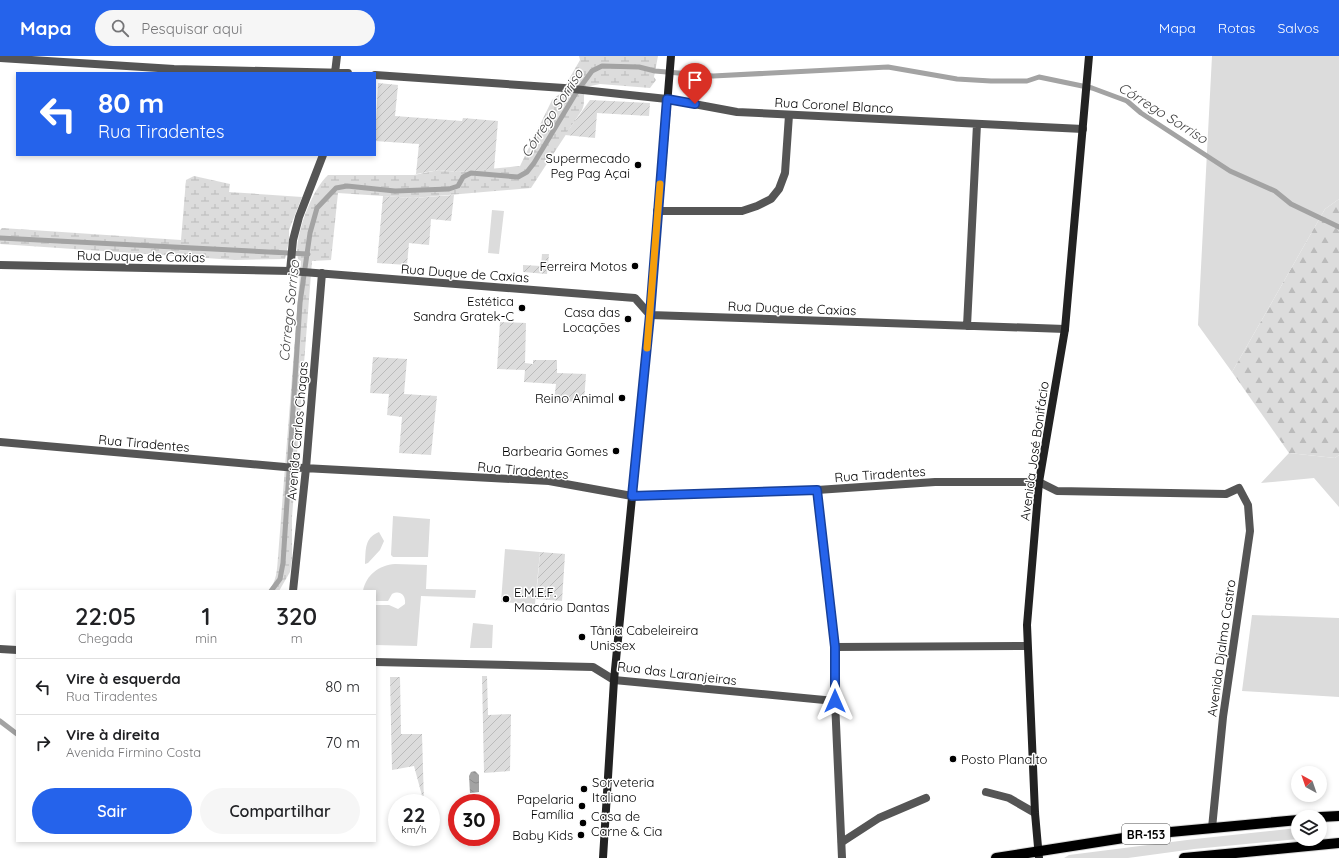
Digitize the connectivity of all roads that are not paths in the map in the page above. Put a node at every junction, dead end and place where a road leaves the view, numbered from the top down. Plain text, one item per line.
1 (337, 56) edge
2 (671, 56) edge
3 (1089, 56) edge
4 (0, 58) edge
5 (295, 72) edge
6 (335, 72) edge
7 (376, 75) edge
8 (667, 99) junction
9 (789, 115) junction
10 (978, 124) junction
11 (1083, 129) junction
12 (323, 156) edge
13 (658, 212) junction
14 (0, 265) edge
15 (290, 271) junction
16 (322, 274) junction
17 (650, 315) junction
18 (967, 326) junction
19 (1065, 330) junction
20 (0, 442) edge
21 (306, 468) junction
22 (1039, 482) junction
23 (817, 490) junction
24 (1226, 494) joint
25 (632, 496) junction
26 (293, 590) edge
27 (1027, 646) junction
28 (835, 647) junction
29 (0, 649) edge
30 (16, 650) edge
31 (376, 662) edge
32 (614, 680) junction
33 (835, 701) junction
34 (986, 792) dead end
35 (926, 798) dead end
36 (1035, 813) junction
37 (1339, 816) edge
38 (1327, 817) edge
39 (1291, 821) edge
40 (1212, 828) junction
41 (842, 842) junction
42 (1339, 843) edge
43 (1039, 854) edge
44 (603, 858) edge
45 (842, 858) edge
46 (996, 858) edge
47 (1184, 858) edge

1 - 6 street
2 - 8 street
3 - 11 street, Avenida José Bonifácio
4 - 5 street
7 - 8 street, Rua Coronel Blanco
8 - 9 street, Rua Coronel Blanco
8 - 13 street
9 - 10 street, Rua Coronel Blanco
9 - 13 street
10 - 11 street, Rua Coronel Blanco
10 - 18 street
11 - 19 street, Avenida José Bonifácio
12 - 15 street
13 - 17 street
14 - 15 street, Rua Duque de Caxias
15 - 16 street, Rua Duque de Caxias
16 - 17 street, Rua Duque de Caxias
16 - 21 street, Avenida Carlos Chagas
17 - 18 street, Rua Duque de Caxias
17 - 25 street
18 - 19 street, Rua Duque de Caxias
19 - 22 street, Avenida José Bonifácio
20 - 21 street, Rua Tiradentes
21 - 25 street, Rua Tiradentes
21 - 26 street, Avenida Carlos Chagas
22 - 23 street, Rua Tiradentes
22 - 24 street, Rua Tiradentes
22 - 27 street, Avenida José Bonifácio
23 - 25 street, Rua Tiradentes
23 - 28 street
24 - 40 street, Avenida Djalma Castro
25 - 32 street
27 - 28 street
27 - 36 street, Avenida José Bonifácio
28 - 33 street
29 - 30 street
31 - 32 street, Rua das Laranjeiras
32 - 33 street, Rua das Laranjeiras
32 - 44 street
33 - 41 street
34 - 36 street
35 - 41 street
36 - 43 street, Avenida José Bonifácio
37 - 38 main road
39 - 40 main road, BR-153
40 - 43 main road, BR-153
41 - 45 street
42 - 47 main road
43 - 46 main road, BR-153

